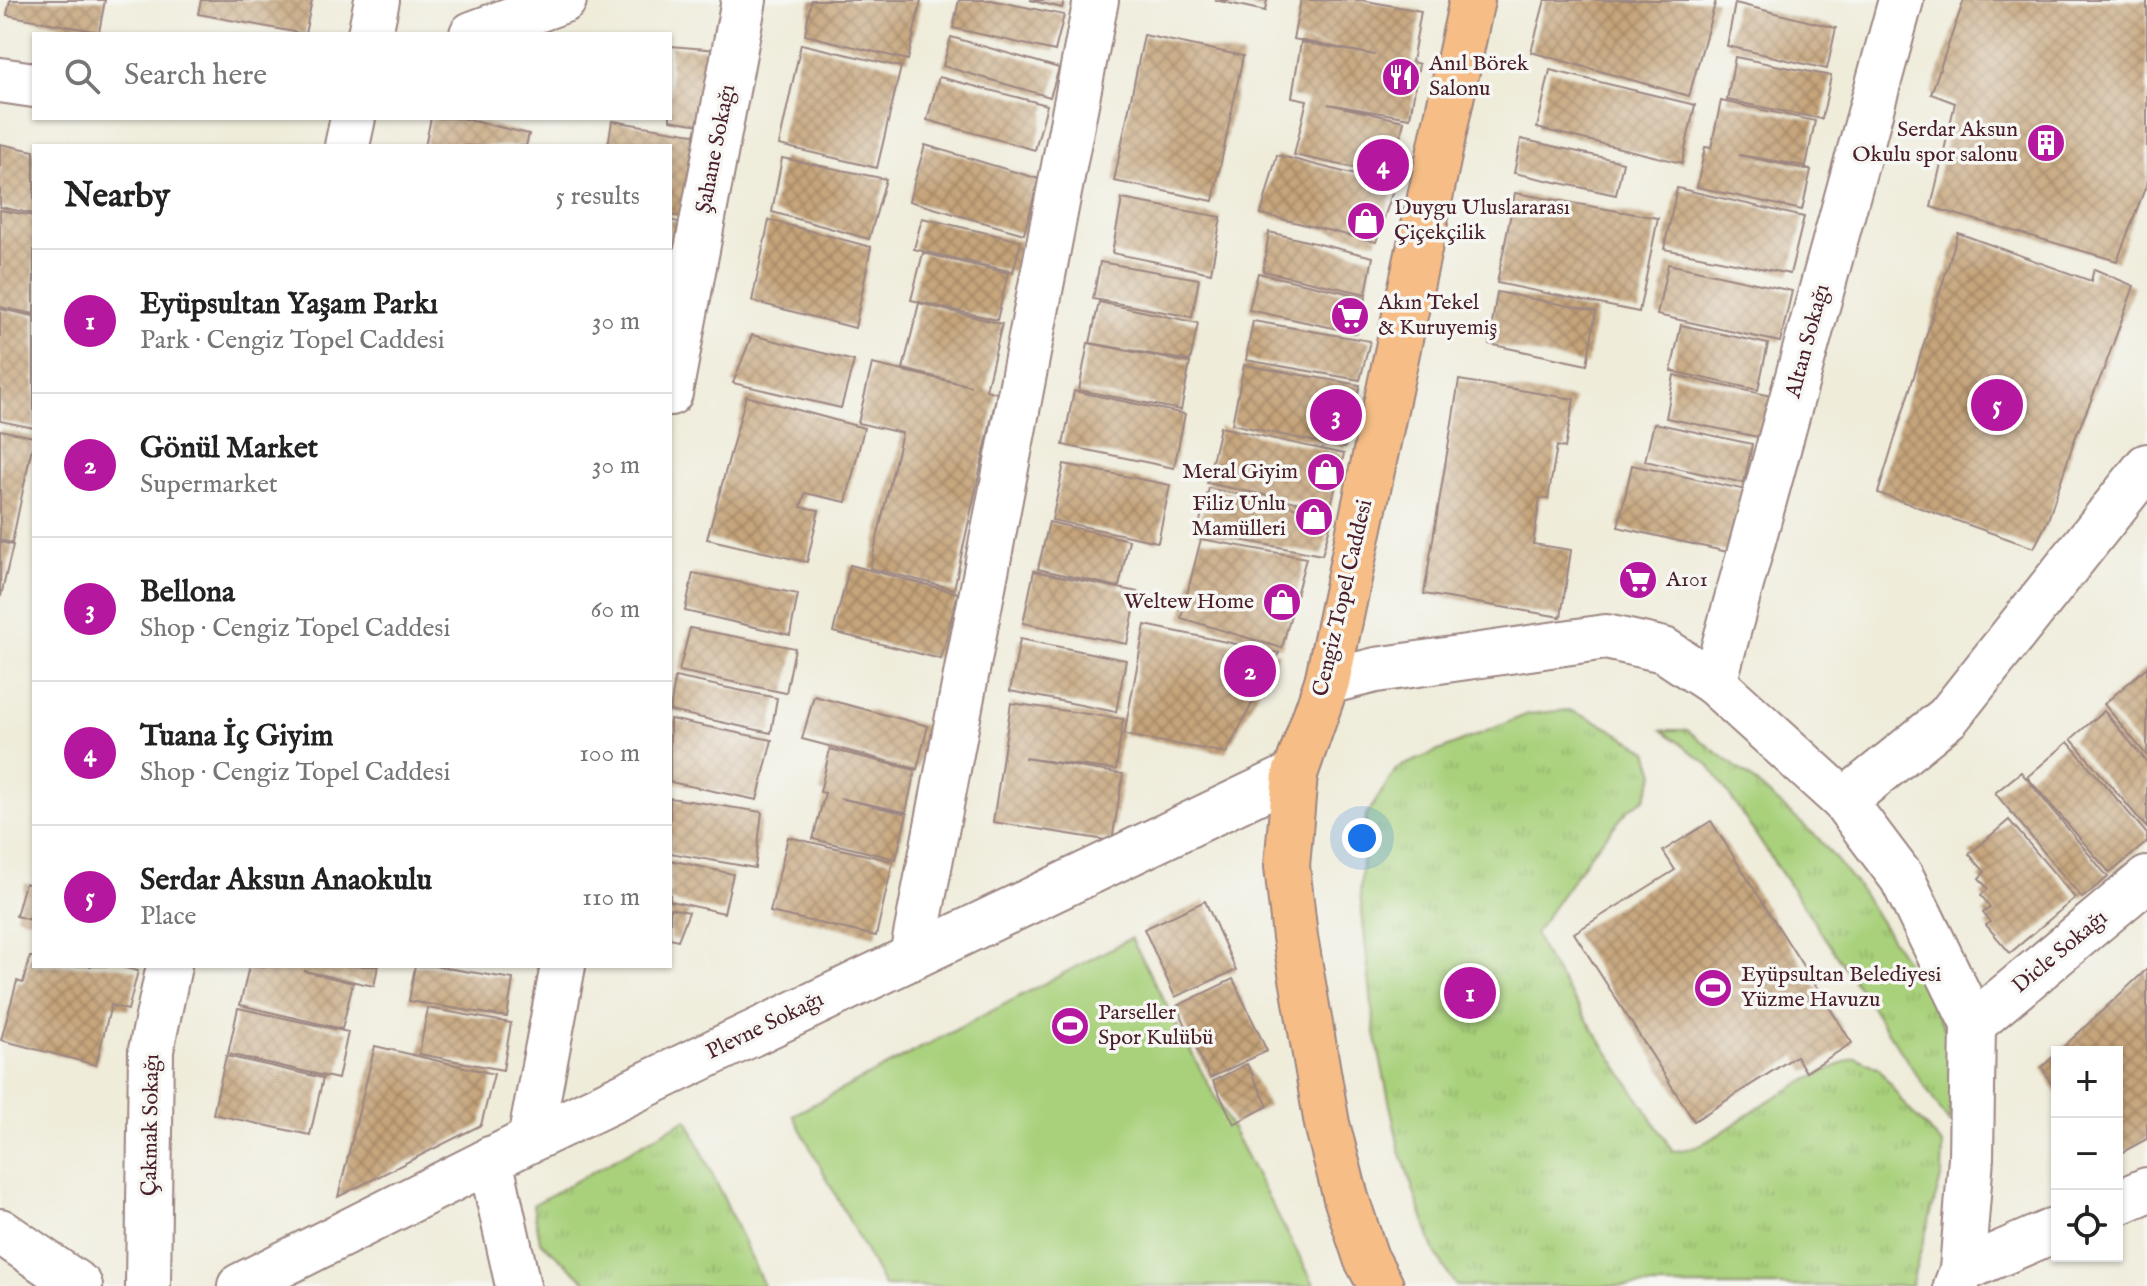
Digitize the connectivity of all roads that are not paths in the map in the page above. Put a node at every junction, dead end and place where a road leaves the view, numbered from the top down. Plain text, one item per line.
1 (377, 0) edge
2 (564, 0) edge
3 (744, 0) edge
4 (1096, 0) edge
5 (1472, 0) edge
6 (1901, 0) edge
7 (370, 32) edge
8 (477, 32) edge
9 (0, 80) edge
10 (32, 85) edge
11 (353, 120) edge
12 (347, 144) edge
13 (672, 382) edge
14 (2147, 466) edge
15 (1327, 682) junction
16 (1714, 683) junction
17 (1295, 774) junction
18 (1844, 801) junction
19 (2147, 879) edge
20 (912, 956) junction
21 (169, 968) edge
22 (563, 968) edge
23 (1973, 1024) junction
24 (530, 1140) junction
25 (490, 1159) junction
26 (2147, 1190) edge
27 (2123, 1200) edge
28 (0, 1231) edge
29 (2051, 1232) edge
30 (1959, 1278) edge
31 (270, 1280) edge
32 (80, 1286) edge
33 (148, 1286) edge
34 (518, 1286) edge
35 (1381, 1286) edge

1 - 7 street
2 - 8 street
3 - 13 street, Şahane Sokağı
4 - 20 street
5 - 15 main road, Cengiz Topel Caddesi
6 - 16 street, Altan Sokağı
9 - 10 street
11 - 12 street
14 - 18 street
15 - 16 street
15 - 17 main road, Cengiz Topel Caddesi
16 - 18 street
17 - 20 street, Plevne Sokağı
17 - 35 main road, Cengiz Topel Caddesi
18 - 23 street
19 - 23 street, Dicle Sokağı
20 - 24 street, Plevne Sokağı
21 - 33 street, Çakmak Sokağı
22 - 24 street
23 - 30 street
24 - 25 street, Plevne Sokağı
25 - 31 street, Plevne Sokağı
25 - 34 street
26 - 27 street
28 - 32 street
29 - 30 street

